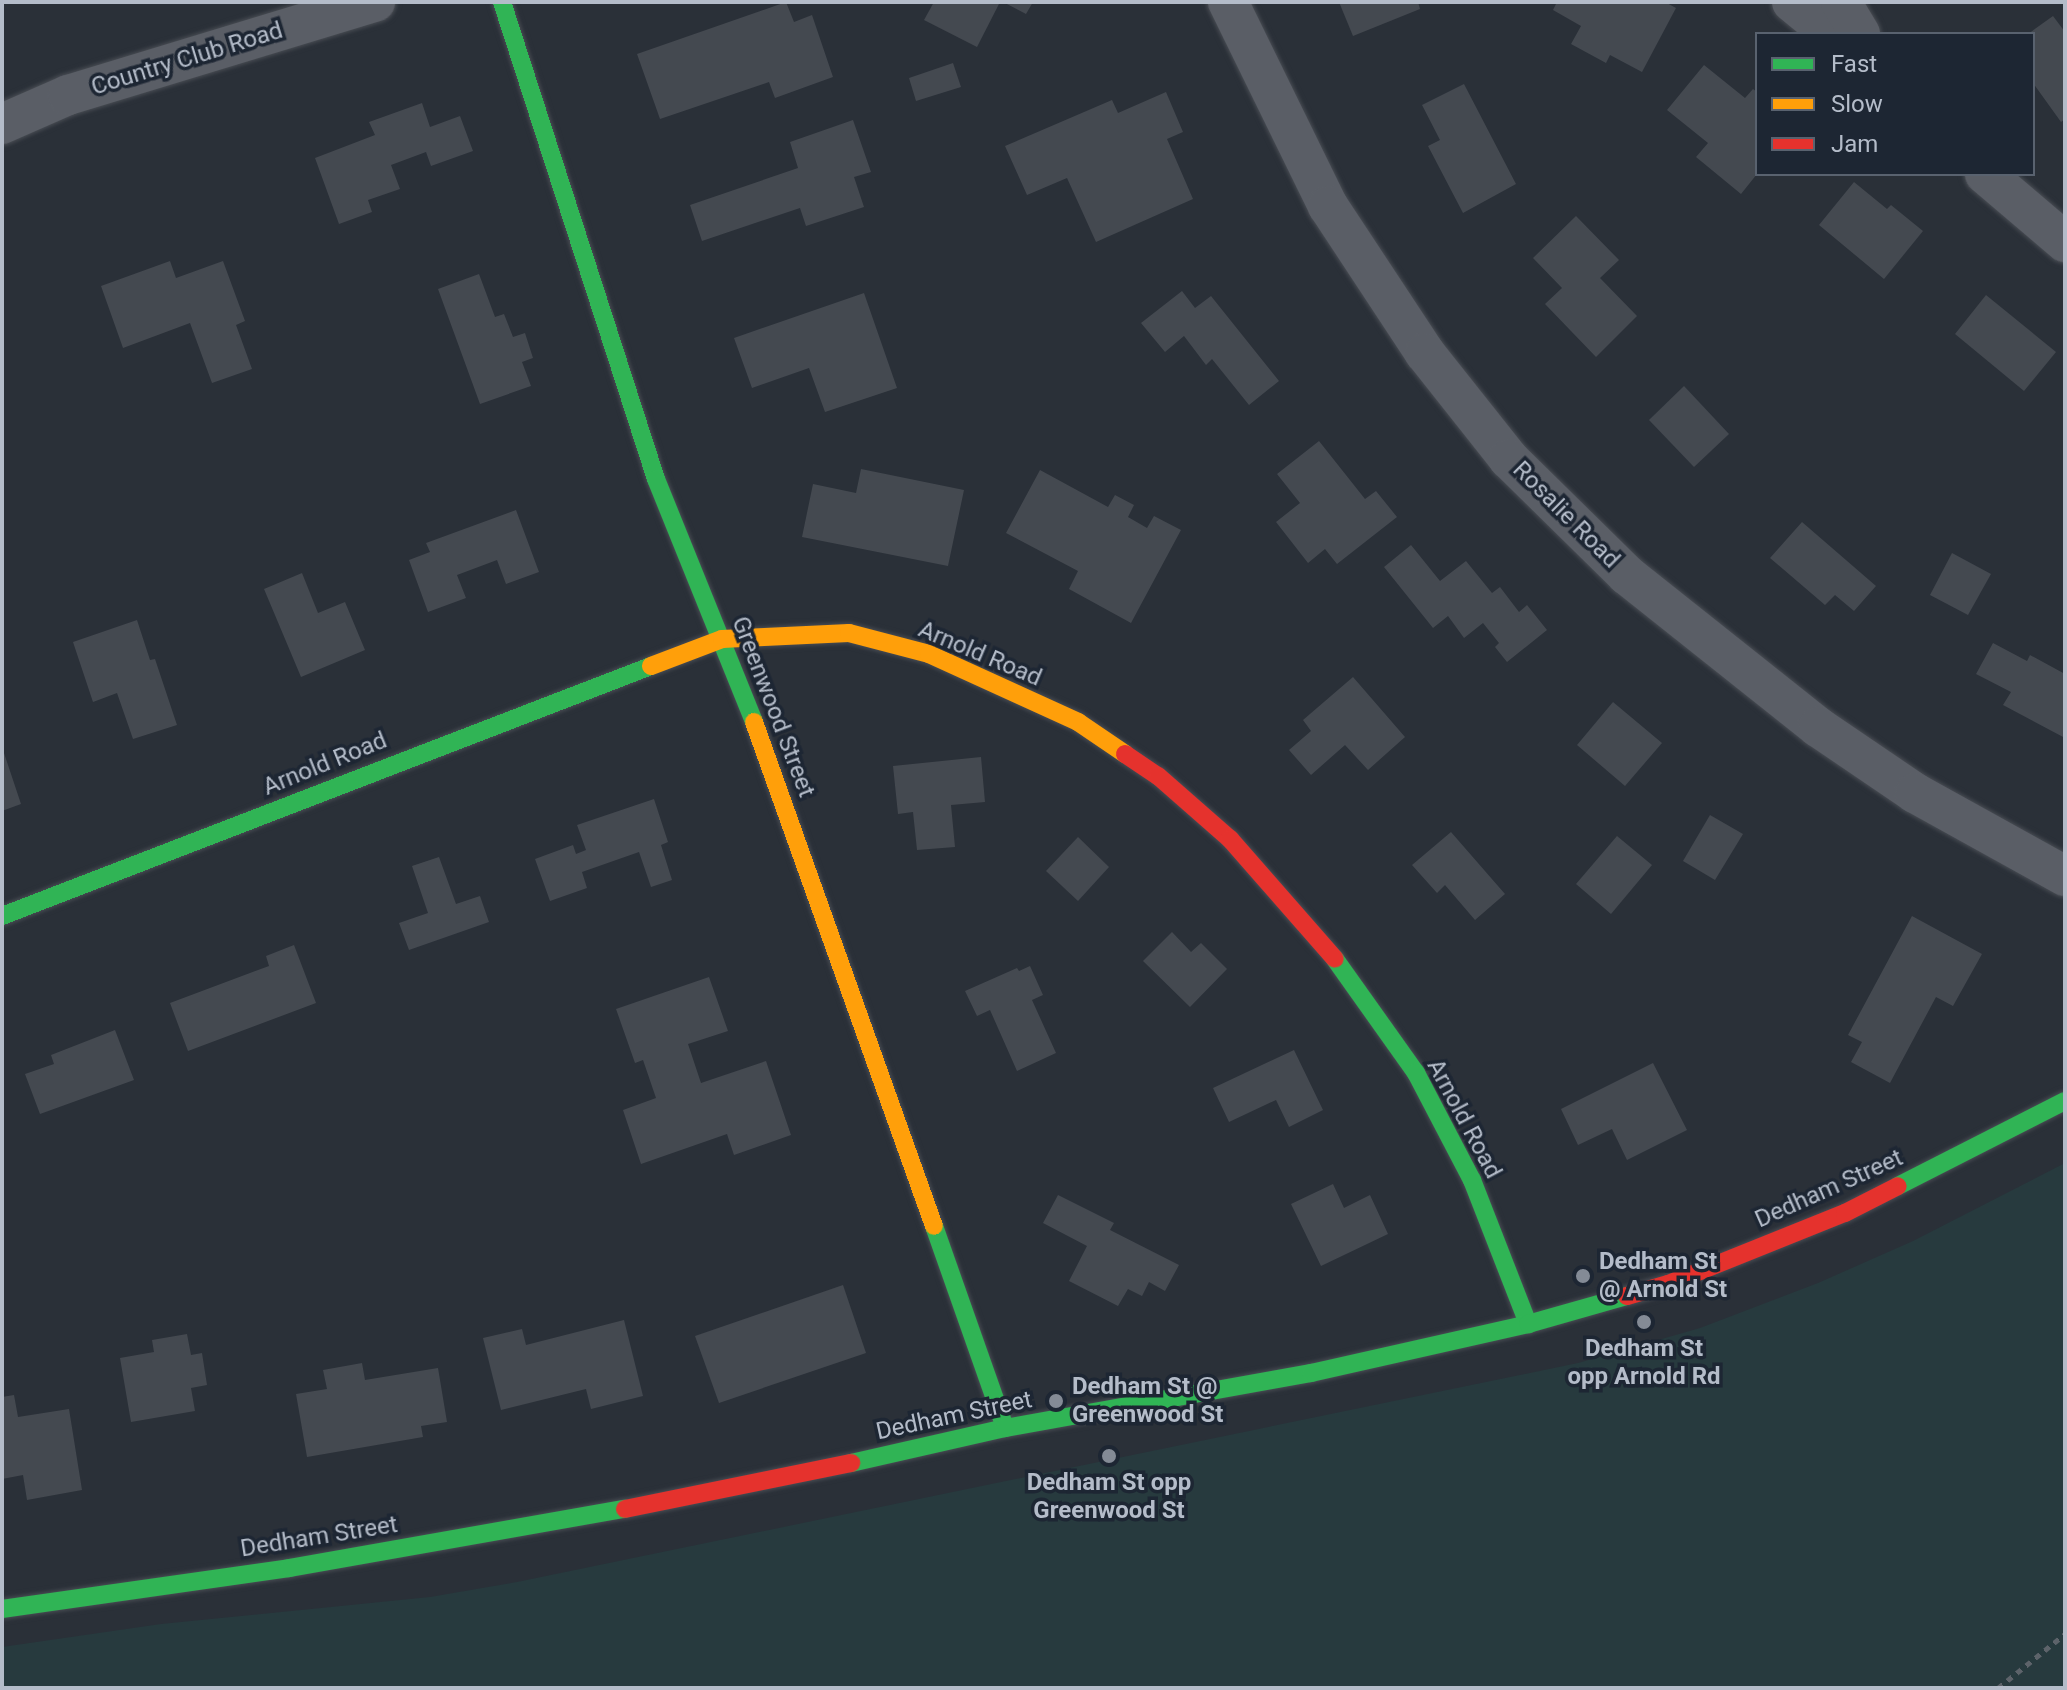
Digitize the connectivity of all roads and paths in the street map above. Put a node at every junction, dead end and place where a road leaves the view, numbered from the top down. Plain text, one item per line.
1 (375, 2) edge
2 (502, 2) edge
3 (1228, 2) edge
4 (1792, 2) edge
5 (1841, 2) edge
6 (1829, 32) edge
7 (1859, 32) edge
8 (2, 124) edge
9 (1987, 176) edge
10 (2065, 242) edge
11 (722, 639) junction
12 (2057, 878) edge
13 (2, 916) edge
14 (2065, 1101) edge
15 (1528, 1324) junction
16 (1005, 1428) junction
17 (2, 1609) edge
18 (2065, 1634) edge
19 (1998, 1688) edge

1 - 8 street, Country Club Road
2 - 11 street, Greenwood Street
3 - 12 street, Rosalie Road
4 - 6 street
5 - 7 street
9 - 10 street
11 - 13 street, Arnold Road
11 - 15 street, Arnold Road
11 - 16 street, Greenwood Street
14 - 15 street, Dedham Street
15 - 16 street, Dedham Street
16 - 17 street, Dedham Street
18 - 19 path

